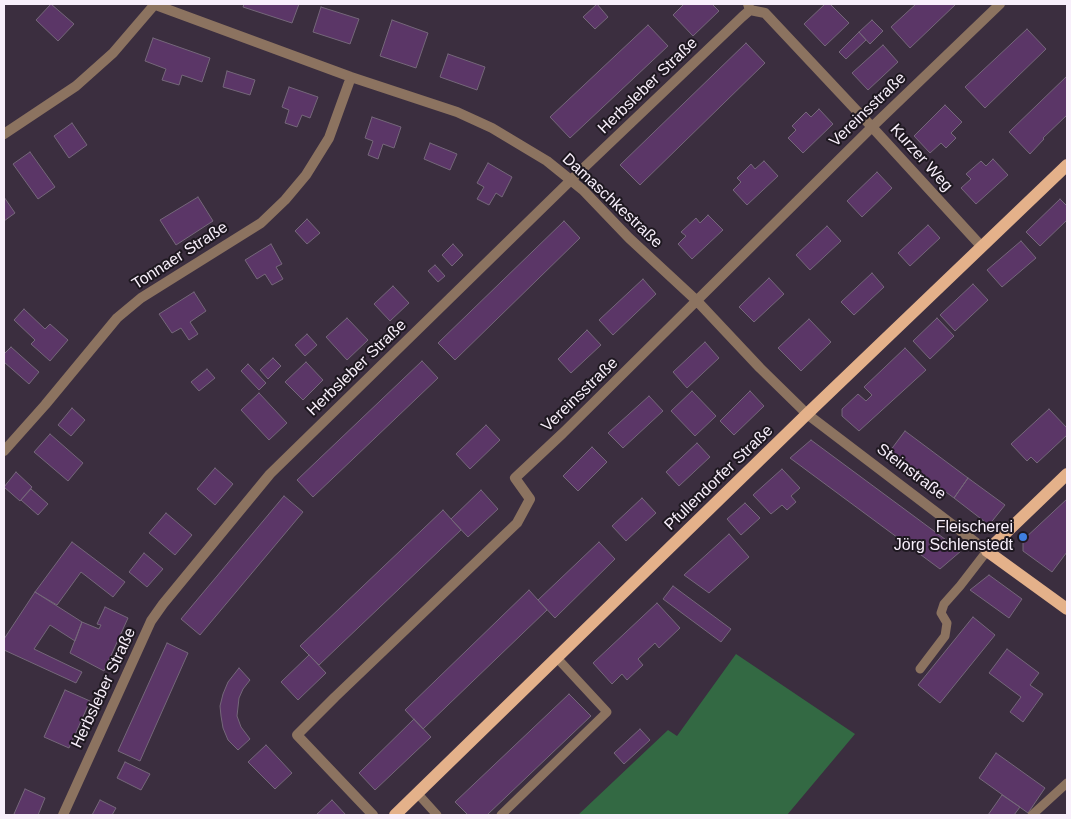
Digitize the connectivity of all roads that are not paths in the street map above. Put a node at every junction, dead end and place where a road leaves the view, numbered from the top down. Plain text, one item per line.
1 (154, 4) edge
2 (1000, 4) edge
3 (749, 7) edge
4 (351, 77) junction
5 (872, 127) junction
6 (4, 134) edge
7 (1067, 164) edge
8 (571, 180) junction
9 (982, 247) junction
10 (697, 301) junction
11 (808, 414) junction
12 (4, 451) edge
13 (1067, 474) edge
14 (987, 551) junction
15 (1067, 609) edge
16 (557, 658) junction
17 (920, 669) dead end
18 (1067, 783) edge
19 (418, 794) junction
20 (62, 815) edge
21 (373, 815) edge
22 (395, 815) edge
23 (437, 815) edge
24 (501, 815) edge
25 (1032, 815) edge

1 - 4 street, Damaschkestraße
1 - 6 street
2 - 5 street, Vereinsstraße
3 - 5 street, Kurzer Weg
3 - 8 street, Herbsleber Straße
4 - 8 street, Damaschkestraße
4 - 12 street, Tonnaer Straße
5 - 9 street, Kurzer Weg
5 - 10 street, Vereinsstraße
7 - 9 main road, Pfullendorfer Straße
8 - 10 street, Damaschkestraße
8 - 20 street, Herbsleber Straße
9 - 11 main road, Pfullendorfer Straße
10 - 11 street, Damaschkestraße
10 - 21 street, Vereinsstraße
11 - 14 street, Steinstraße
11 - 16 main road, Pfullendorfer Straße
13 - 14 main road
14 - 15 main road, Steinstraße
14 - 17 lane
16 - 19 main road, Pfullendorfer Straße
16 - 24 lane
18 - 25 lane
19 - 22 main road, Pfullendorfer Straße
19 - 23 lane

